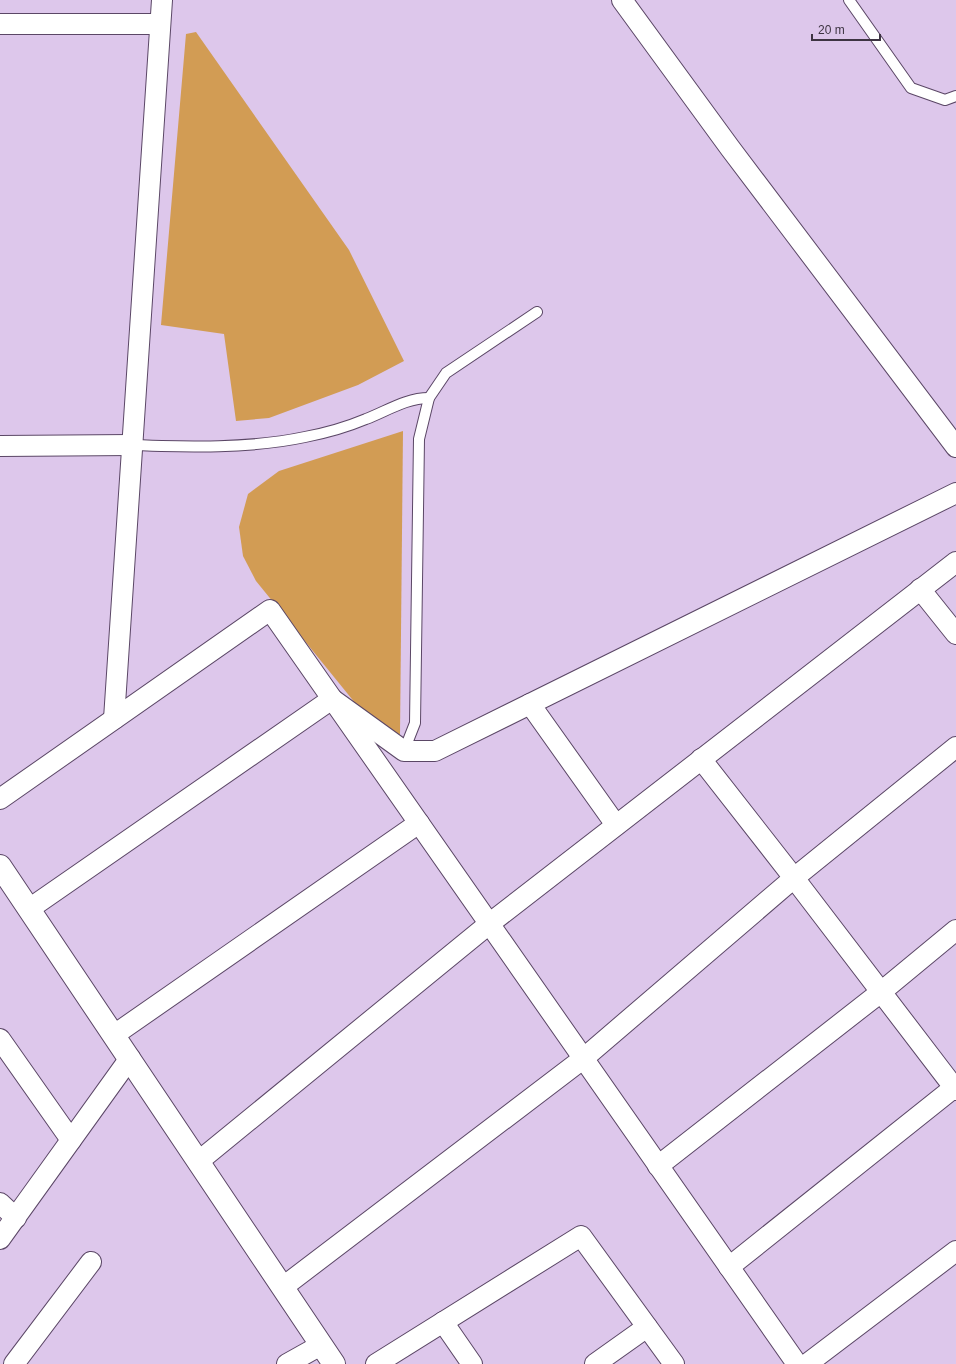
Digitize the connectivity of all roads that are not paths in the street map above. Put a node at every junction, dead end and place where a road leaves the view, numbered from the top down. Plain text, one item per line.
1 (162, 0) edge
2 (622, 0) edge
3 (849, 0) edge
4 (0, 24) edge
5 (160, 24) junction
6 (956, 96) edge
7 (537, 312) dead end
8 (429, 398) junction
9 (132, 445) junction
10 (0, 446) edge
11 (956, 447) edge
12 (956, 493) edge
13 (956, 562) edge
14 (920, 589) junction
15 (956, 634) edge
16 (332, 699) junction
17 (530, 704) junction
18 (114, 719) junction
19 (956, 747) edge
20 (404, 751) junction
21 (701, 759) junction
22 (0, 799) edge
23 (419, 823) junction
24 (616, 825) junction
25 (0, 866) edge
26 (794, 878) junction
27 (29, 909) junction
28 (489, 924) junction
29 (956, 930) edge
30 (881, 992) junction
31 (114, 1035) junction
32 (0, 1039) edge
33 (130, 1058) junction
34 (584, 1058) junction
35 (955, 1088) edge
36 (71, 1140) junction
37 (199, 1161) junction
38 (658, 1166) junction
39 (0, 1203) edge
40 (16, 1218) junction
41 (0, 1240) edge
42 (956, 1251) edge
43 (91, 1262) dead end
44 (729, 1267) junction
45 (283, 1287) junction
46 (443, 1322) junction
47 (647, 1327) junction
48 (322, 1345) junction
49 (14, 1364) edge
50 (287, 1364) edge
51 (334, 1364) edge
52 (376, 1364) edge
53 (472, 1364) edge
54 (595, 1364) edge
55 (674, 1364) edge
56 (797, 1364) edge
57 (807, 1364) edge

1 - 5 street
2 - 11 street
3 - 6 lane
4 - 5 street
5 - 9 street
7 - 8 lane
8 - 9 lane
8 - 20 lane
9 - 10 street
9 - 18 street
12 - 17 street
13 - 14 street
14 - 15 street
14 - 21 street
16 - 18 street
16 - 20 street
16 - 23 street
16 - 27 street
17 - 20 street
17 - 24 street
18 - 22 street
19 - 26 street
21 - 24 street
21 - 26 street
23 - 28 street
23 - 31 street
24 - 28 street
25 - 27 main road
26 - 30 street
26 - 34 street
27 - 31 main road
28 - 34 street
28 - 37 street
29 - 30 street
30 - 35 street
30 - 38 street
31 - 33 main road
32 - 36 street
33 - 36 street
33 - 37 main road
34 - 38 street
34 - 45 street
35 - 44 street
36 - 40 street
37 - 45 main road
38 - 44 street
39 - 40 street
40 - 41 street
42 - 57 street
43 - 49 street
44 - 56 street
45 - 48 main road
46 - 47 street
46 - 52 street
46 - 53 street
47 - 54 street
47 - 55 street
48 - 50 street
48 - 51 main road

